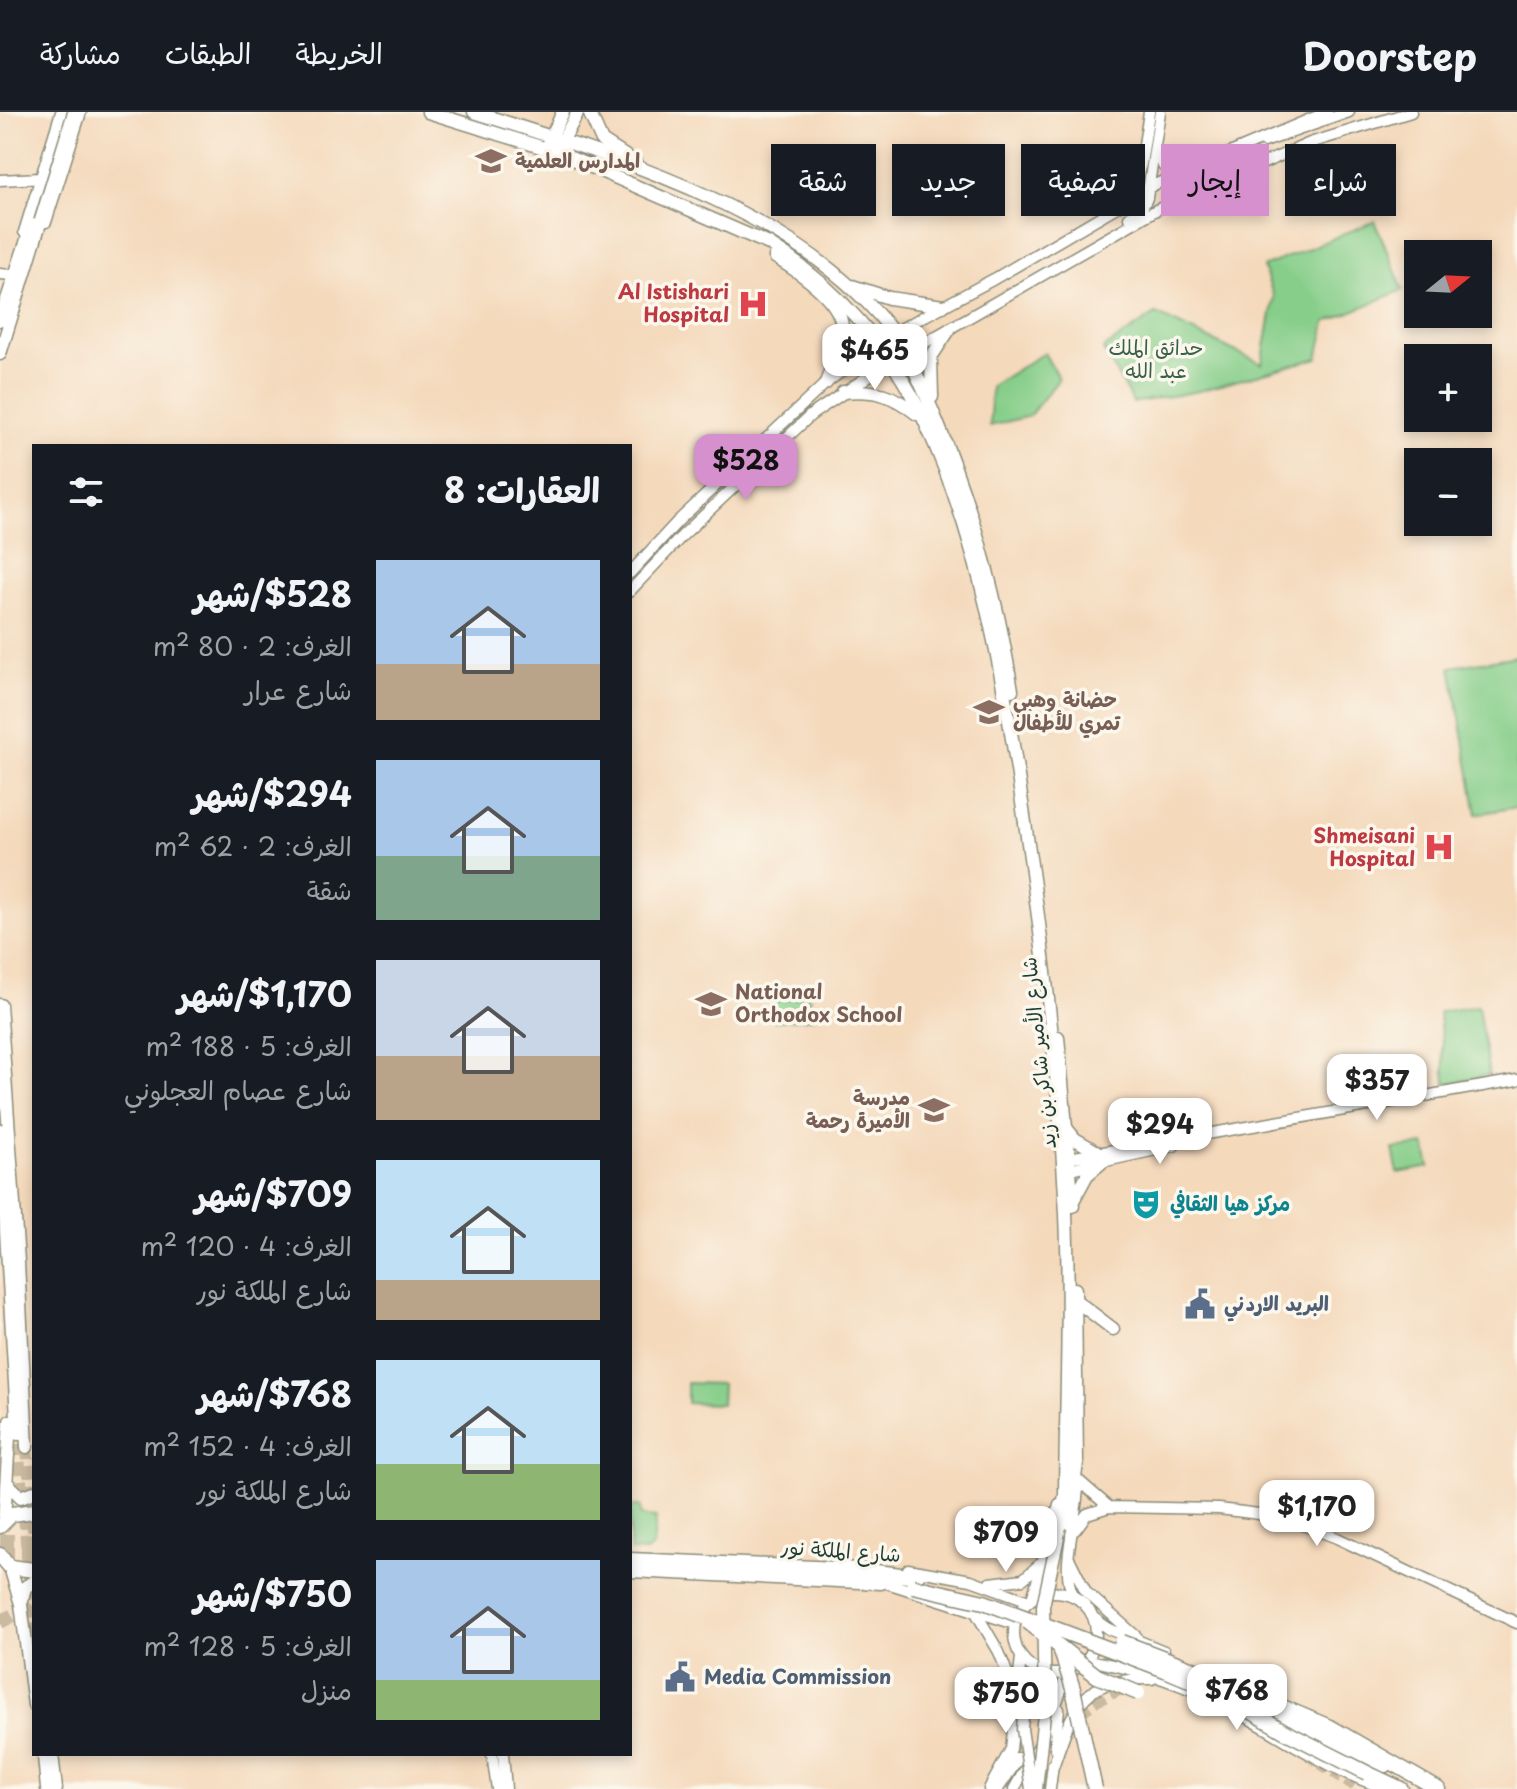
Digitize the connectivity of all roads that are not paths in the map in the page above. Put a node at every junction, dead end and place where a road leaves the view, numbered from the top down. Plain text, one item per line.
1 (61, 112) edge
2 (67, 112) edge
3 (74, 112) edge
4 (81, 112) edge
5 (428, 112) edge
6 (474, 112) edge
7 (563, 112) edge
8 (578, 112) edge
9 (589, 112) edge
10 (1149, 112) edge
11 (1160, 112) edge
12 (1327, 112) edge
13 (1349, 112) edge
14 (1411, 112) edge
15 (1157, 140) junction
16 (1144, 144) edge
17 (1249, 144) edge
18 (1251, 144) edge
19 (554, 145) junction
20 (1161, 161) edge
21 (40, 178) junction
22 (0, 180) edge
23 (1161, 182) edge
24 (674, 184) junction
25 (1148, 188) junction
26 (1145, 190) edge
27 (1100, 216) edge
28 (1115, 233) junction
29 (749, 234) junction
30 (29, 261) junction
31 (9, 272) edge
32 (849, 285) junction
33 (943, 306) junction
34 (0, 320) edge
35 (949, 330) junction
36 (893, 333) junction
37 (878, 343) junction
38 (0, 354) edge
39 (906, 354) junction
40 (891, 363) junction
41 (826, 383) junction
42 (843, 392) junction
43 (929, 416) junction
44 (632, 571) edge
45 (632, 589) edge
46 (0, 1005) edge
47 (1517, 1080) edge
48 (1067, 1129) junction
49 (0, 1130) edge
50 (1100, 1158) junction
51 (1066, 1164) junction
52 (1073, 1202) junction
53 (1075, 1300) junction
54 (13, 1327) junction
55 (1113, 1329) dead end
56 (23, 1337) junction
57 (32, 1405) edge
58 (1071, 1467) junction
59 (1078, 1480) junction
60 (8, 1484) junction
61 (32, 1493) edge
62 (1109, 1507) junction
63 (32, 1511) edge
64 (2, 1522) edge
65 (1068, 1529) junction
66 (1069, 1557) junction
67 (632, 1560) edge
68 (4, 1563) edge
69 (1041, 1566) junction
70 (32, 1570) edge
71 (632, 1570) edge
72 (868, 1571) junction
73 (1065, 1577) junction
74 (915, 1581) junction
75 (884, 1582) junction
76 (32, 1583) edge
77 (987, 1585) junction
78 (1074, 1596) junction
79 (1030, 1600) junction
80 (21, 1604) junction
81 (978, 1611) junction
82 (1015, 1618) junction
83 (1094, 1618) junction
84 (1517, 1623) edge
85 (1130, 1638) junction
86 (1145, 1643) junction
87 (1059, 1647) junction
88 (1021, 1657) junction
89 (1087, 1660) junction
90 (1121, 1665) junction
91 (1067, 1674) junction
92 (1019, 1675) junction
93 (1160, 1679) junction
94 (32, 1689) edge
95 (1061, 1691) junction
96 (1138, 1693) dead end
97 (1251, 1696) junction
98 (1017, 1701) junction
99 (1281, 1723) dead end
100 (55, 1756) edge
101 (492, 1756) edge
102 (503, 1756) edge
103 (43, 1758) edge
104 (1011, 1761) junction
105 (1053, 1767) junction
106 (1023, 1773) junction
107 (53, 1788) edge
108 (497, 1789) edge
109 (506, 1789) edge
110 (989, 1789) edge
111 (997, 1789) edge
112 (1014, 1789) edge
113 (1034, 1789) edge
114 (1047, 1789) edge
115 (1095, 1789) edge
116 (1387, 1789) edge
117 (1401, 1789) edge
118 (1411, 1789) edge
119 (1437, 1789) edge

1 - 21 main road
2 - 31 main road
3 - 30 main road
4 - 30 main road
5 - 19 main road
6 - 19 main road
7 - 19 main road
8 - 19 main road
9 - 24 main road
10 - 16 main road
11 - 15 main road
12 - 17 main road
13 - 18 main road
14 - 28 main road
15 - 20 main road
15 - 25 main road
19 - 24 main road
19 - 29 main road
21 - 22 main road
21 - 31 main road
23 - 25 main road
24 - 32 main road
25 - 26 main road
25 - 28 main road
27 - 33 main road
28 - 35 main road
29 - 37 main road, شارع الأمير شاكر بن زيد
29 - 41 main road
30 - 38 main road
31 - 34 main road
32 - 33 main road
32 - 36 main road, شارع الأمير شاكر بن زيد
33 - 36 main road
35 - 39 main road
35 - 43 main road
36 - 37 main road
36 - 39 main road, شارع الأمير شاكر بن زيد
37 - 40 main road, شارع الأمير شاكر بن زيد
37 - 41 main road
39 - 40 main road
39 - 43 main road, شارع الأمير شاكر بن زيد
40 - 42 main road
40 - 43 main road, شارع الأمير شاكر بن زيد
41 - 44 main road
42 - 43 main road
42 - 45 main road
43 - 48 main road, شارع الأمير شاكر بن زيد
43 - 51 main road, شارع الأمير شاكر بن زيد
46 - 56 main road
47 - 50 main road
48 - 50 main road
48 - 51 main road, شارع الأمير شاكر بن زيد
49 - 54 main road
50 - 51 main road
50 - 52 main road
51 - 52 main road, شارع الأمير شاكر بن زيد
51 - 58 main road, شارع الأمير شاكر بن زيد
52 - 53 main road, شارع الأمير شاكر بن زيد
53 - 55 main road
53 - 58 main road, شارع الأمير شاكر بن زيد
54 - 56 main road
54 - 60 main road
56 - 57 main road
58 - 59 main road
58 - 65 main road, شارع الأمير شاكر بن زيد
58 - 69 main road
59 - 62 main road
59 - 65 main road
60 - 61 main road
60 - 64 main road
62 - 65 main road
62 - 84 main road
63 - 64 highway
65 - 66 main road
65 - 113 main road, شارع الأمير شاكر بن زيد, bridge
65 - 114 main road, شارع الأمير شاكر بن زيد, bridge
66 - 73 main road
66 - 86 main road
67 - 72 highway, شارع الملكة نور
68 - 70 highway
68 - 80 main road
69 - 73 main road
69 - 77 main road
69 - 79 main road
71 - 75 highway, شارع الملكة نور
72 - 74 highway, شارع الملكة نور
72 - 77 main road
73 - 78 main road
74 - 75 highway, شارع الملكة نور
74 - 82 highway, شارع الملكة نور, bridge
74 - 97 highway, شارع الملكة نور, bridge
75 - 81 main road
76 - 80 main road
77 - 79 main road
77 - 81 main road
78 - 79 main road
78 - 83 main road
79 - 82 main road
80 - 94 main road
81 - 82 main road
81 - 98 main road
82 - 87 highway, bridge
82 - 88 main road
82 - 117 highway, شارع الملكة نور, bridge
83 - 85 main road
83 - 89 main road
85 - 86 main road
85 - 90 main road
86 - 97 main road
87 - 96 highway, bridge
87 - 115 highway, bridge
88 - 91 main road
88 - 92 main road
89 - 90 main road
89 - 91 main road
90 - 93 main road
91 - 95 main road
92 - 98 main road
92 - 113 main road, bridge
93 - 105 main road
93 - 116 main road
95 - 105 main road
95 - 106 main road
97 - 119 highway, شارع الملكة نور
98 - 104 main road
99 - 118 main road
100 - 107 main road
101 - 108 main road
102 - 109 main road
103 - 107 main road
104 - 106 main road
104 - 110 main road
104 - 111 main road
105 - 114 main road
106 - 112 main road

